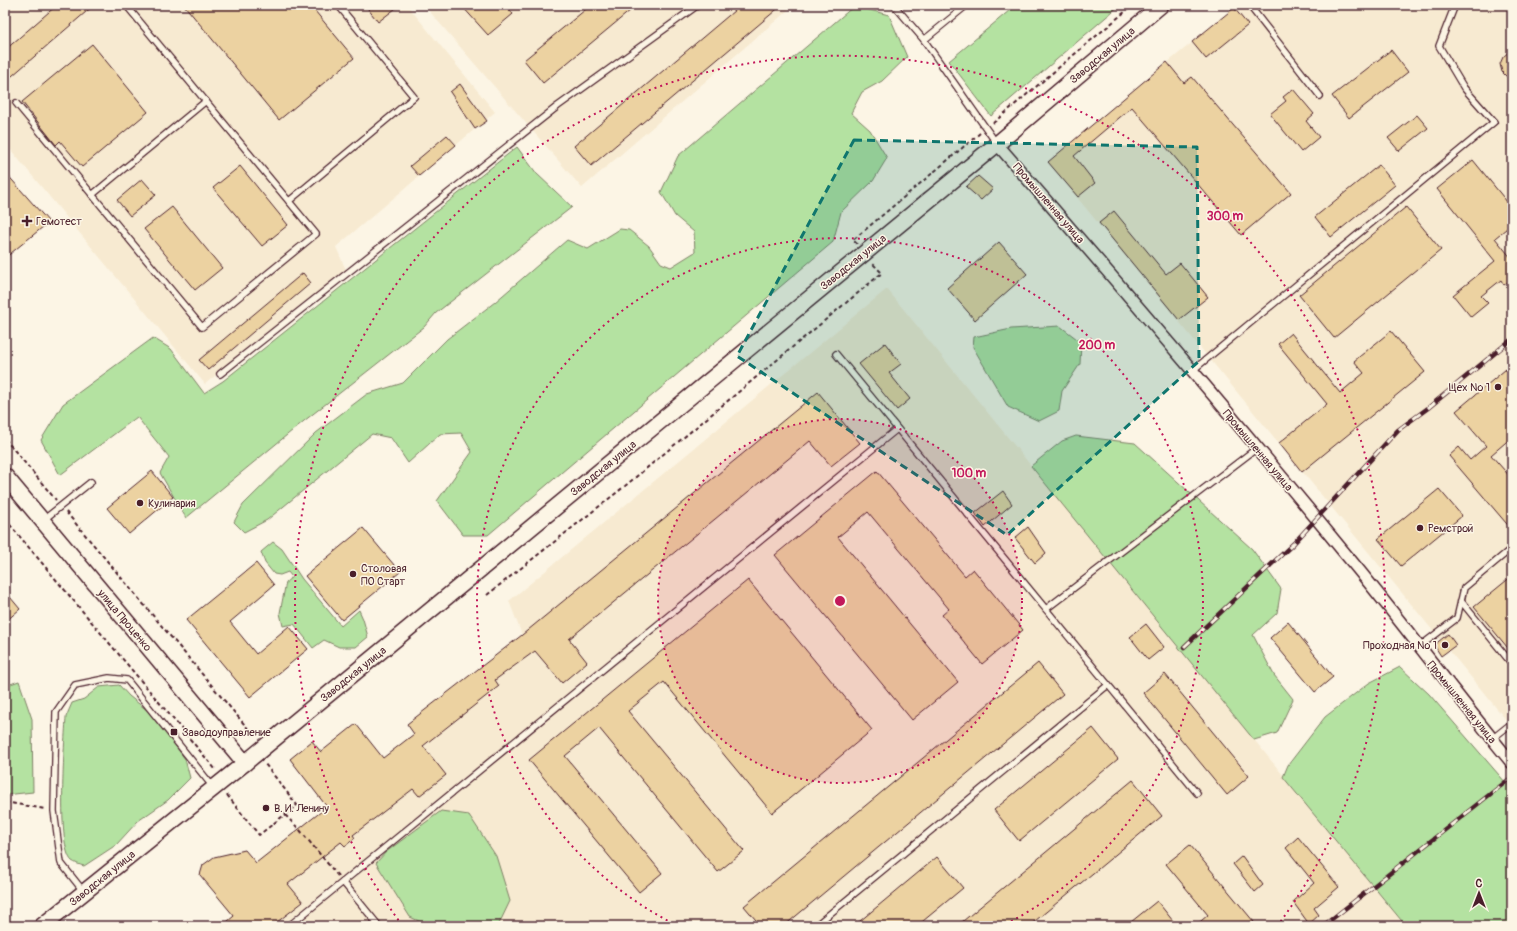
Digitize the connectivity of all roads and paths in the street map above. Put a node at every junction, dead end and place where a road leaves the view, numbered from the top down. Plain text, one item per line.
1 (126, 5) edge
2 (338, 5) edge
3 (698, 5) edge
4 (894, 5) edge
5 (1161, 5) edge
6 (1250, 5) edge
7 (1455, 5) edge
8 (965, 6) edge
9 (924, 40) junction
10 (1320, 96) dead end
11 (206, 101) junction
12 (16, 103) dead end
13 (997, 144) junction
14 (92, 195) junction
15 (289, 201) junction
16 (836, 354) dead end
17 (1192, 371) junction
18 (220, 374) dead end
19 (897, 429) junction
20 (5, 439) edge
21 (1257, 448) junction
22 (5, 476) edge
23 (91, 482) dead end
24 (61, 506) junction
25 (5, 519) edge
26 (42, 521) junction
27 (1512, 548) edge
28 (1460, 601) junction
29 (1046, 610) junction
30 (1419, 647) junction
31 (1512, 664) edge
32 (1108, 685) junction
33 (1512, 723) edge
34 (1492, 739) junction
35 (264, 755) junction
36 (244, 763) junction
37 (1512, 763) edge
38 (221, 787) junction
39 (1197, 793) dead end
40 (5, 802) edge
41 (54, 811) junction
42 (285, 815) junction
43 (343, 882) junction
44 (84, 892) junction
45 (42, 926) edge
46 (289, 926) edge
47 (379, 926) edge
48 (815, 926) edge

1 - 11 lane
2 - 15 lane
3 - 18 lane
4 - 9 lane
5 - 13 main road, Заводская улица
6 - 10 lane
7 - 17 lane
8 - 9 lane
9 - 13 lane
11 - 14 lane
11 - 15 lane
12 - 14 lane
13 - 17 street, Промышленная улица
13 - 35 main road, Заводская улица
14 - 15 lane
16 - 19 lane
17 - 21 street, Промышленная улица
19 - 29 lane
19 - 43 lane
20 - 24 path
21 - 29 lane
21 - 30 street, Промышленная улица
22 - 26 main road, улица Проценко
23 - 24 lane
24 - 26 lane
24 - 35 path
25 - 38 path
26 - 36 main road, улица Проценко
27 - 28 lane
28 - 30 lane
28 - 31 lane
29 - 32 lane
30 - 34 street, Промышленная улица
32 - 39 lane
32 - 48 lane
33 - 34 lane
34 - 37 street, Промышленная улица
35 - 36 main road, Заводская улица
35 - 42 path
36 - 38 main road, Заводская улица
38 - 41 lane
38 - 42 path
38 - 44 main road, Заводская улица
40 - 41 path
41 - 44 lane
42 - 43 path
43 - 46 lane
43 - 47 lane
44 - 45 main road, Заводская улица

